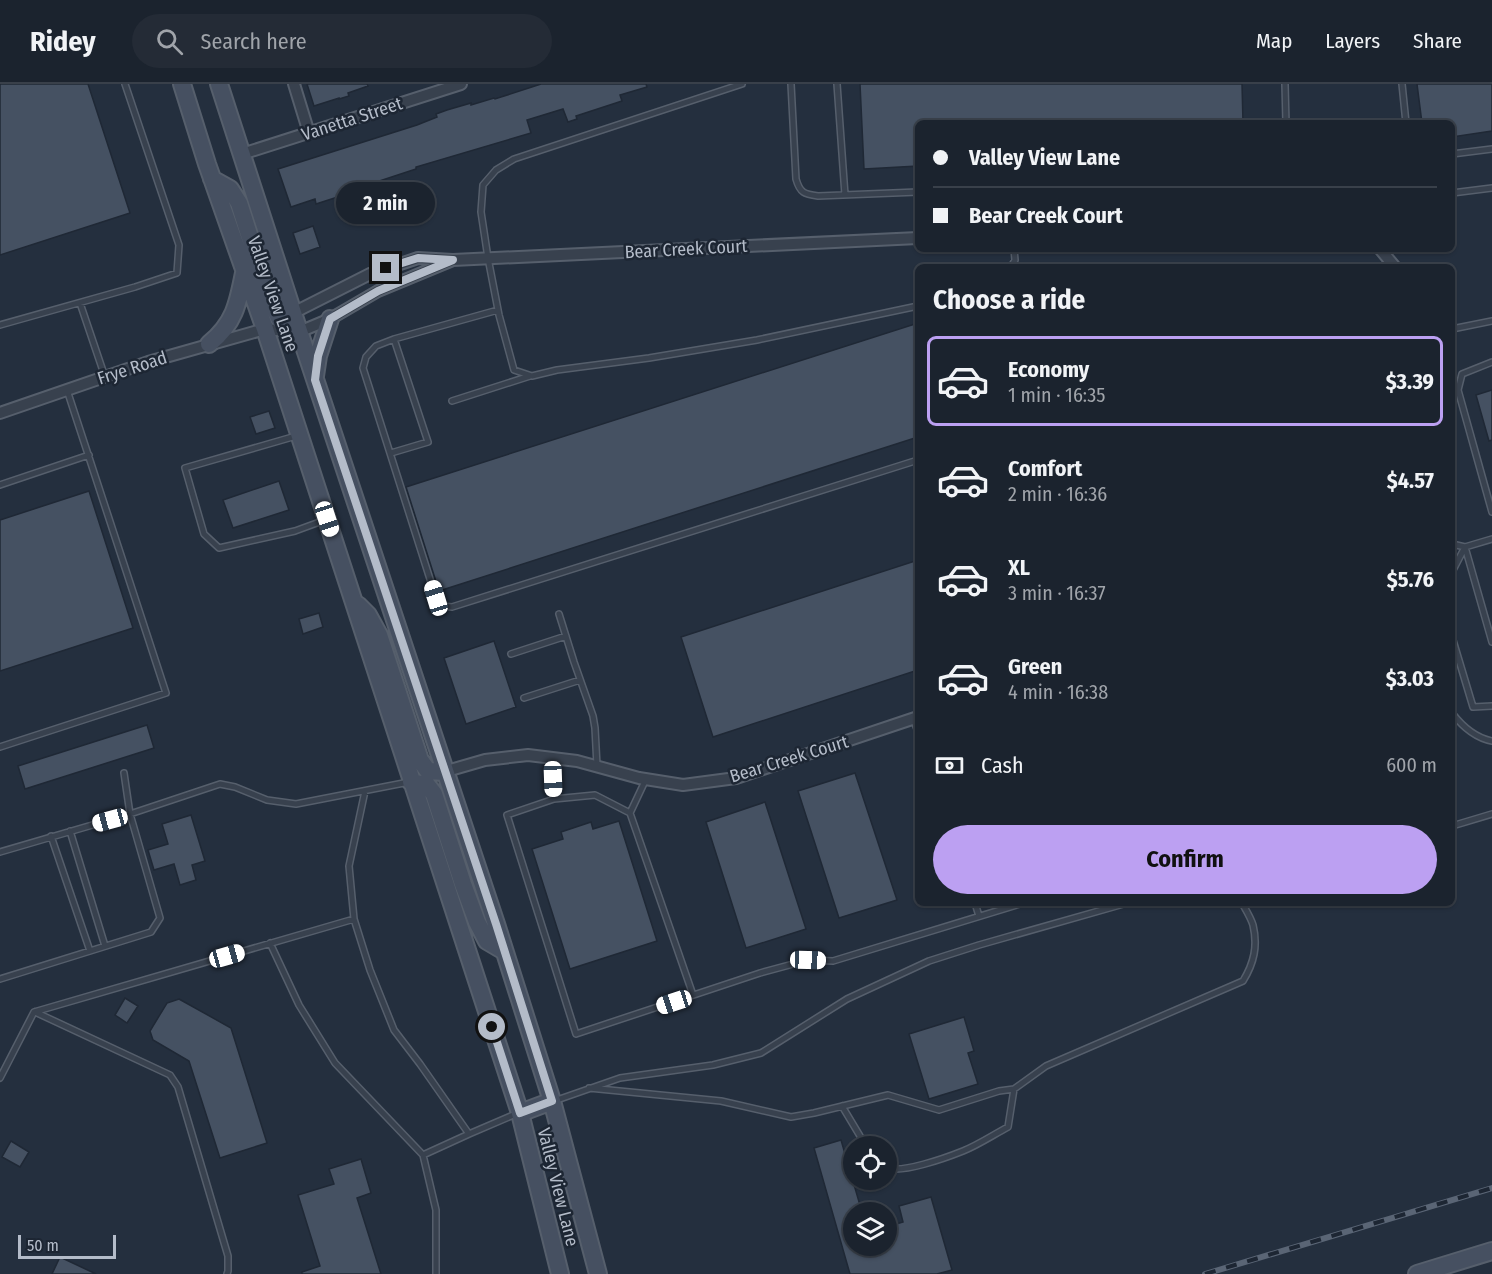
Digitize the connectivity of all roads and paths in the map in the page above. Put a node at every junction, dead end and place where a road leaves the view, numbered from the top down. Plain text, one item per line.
1 (125, 84) edge
2 (182, 84) edge
3 (219, 84) edge
4 (294, 84) edge
5 (461, 84) edge
6 (742, 84) edge
7 (791, 84) edge
8 (837, 84) edge
9 (1285, 84) edge
10 (1402, 84) edge
11 (1287, 120) edge
12 (1406, 120) edge
13 (309, 133) junction
14 (1492, 149) edge
15 (242, 154) junction
16 (1455, 154) edge
17 (212, 179) junction
18 (1492, 188) edge
19 (915, 192) edge
20 (1455, 193) edge
21 (845, 195) junction
22 (915, 238) edge
23 (1014, 252) edge
24 (1382, 252) edge
25 (488, 258) junction
26 (453, 260) junction
27 (1015, 260) junction
28 (1013, 264) edge
29 (1016, 264) edge
30 (1392, 264) edge
31 (244, 270) junction
32 (80, 303) junction
33 (915, 307) edge
34 (498, 310) junction
35 (286, 317) junction
36 (330, 319) junction
37 (1492, 321) edge
38 (0, 325) edge
39 (1455, 328) edge
40 (265, 329) junction
41 (299, 332) junction
42 (394, 339) junction
43 (209, 344) junction
44 (1492, 362) edge
45 (532, 376) junction
46 (105, 377) junction
47 (315, 380) junction
48 (67, 390) junction
49 (452, 401) dead end
50 (0, 412) edge
51 (299, 435) junction
52 (391, 453) junction
53 (89, 455) junction
54 (915, 461) edge
55 (0, 485) edge
56 (1492, 512) edge
57 (327, 519) junction
58 (1492, 539) edge
59 (1455, 545) edge
60 (1465, 547) junction
61 (1455, 566) edge
62 (353, 601) junction
63 (559, 614) dead end
64 (566, 636) junction
65 (1492, 642) edge
66 (1455, 647) edge
67 (511, 654) dead end
68 (580, 680) junction
69 (524, 698) dead end
70 (1492, 706) edge
71 (1455, 716) edge
72 (915, 717) edge
73 (1492, 741) edge
74 (0, 747) edge
75 (553, 758) junction
76 (597, 766) junction
77 (124, 772) dead end
78 (445, 772) junction
79 (646, 779) junction
80 (411, 782) junction
81 (365, 791) junction
82 (554, 799) junction
83 (630, 813) junction
84 (130, 814) junction
85 (1492, 814) edge
86 (1455, 825) edge
87 (70, 831) junction
88 (51, 836) junction
89 (0, 852) edge
90 (976, 906) edge
91 (1013, 906) edge
92 (1117, 906) edge
93 (1244, 906) edge
94 (979, 916) junction
95 (354, 919) junction
96 (270, 943) junction
97 (105, 946) junction
98 (90, 951) junction
99 (504, 951) junction
100 (0, 979) edge
101 (693, 995) junction
102 (34, 1012) junction
103 (0, 1077) edge
104 (589, 1088) junction
105 (1014, 1089) junction
106 (552, 1101) junction
107 (842, 1106) junction
108 (520, 1113) junction
109 (469, 1134) junction
110 (860, 1136) edge
111 (423, 1155) junction
112 (897, 1170) edge
113 (1492, 1251) edge
114 (227, 1274) edge
115 (436, 1274) edge
116 (560, 1274) edge
117 (598, 1274) edge
118 (1417, 1274) edge

1 - 32 lane
2 - 17 main road, Valley View Lane
3 - 15 main road, Valley View Lane
4 - 13 street
5 - 13 street, Vanetta Street
6 - 25 lane
7 - 21 lane
8 - 21 lane
9 - 11 lane
10 - 12 lane
13 - 15 street, Vanetta Street
14 - 16 lane
15 - 35 main road, Valley View Lane
17 - 31 main road, Valley View Lane
17 - 35 main road
18 - 20 lane
19 - 21 lane
22 - 25 street, Bear Creek Court
23 - 27 lane
24 - 30 street
25 - 26 street, Bear Creek Court
25 - 34 lane
26 - 35 street, Bear Creek Court
26 - 36 street, Bear Creek Court
27 - 28 lane
27 - 29 lane
31 - 40 main road, Valley View Lane
31 - 43 main road
32 - 38 lane
32 - 46 lane
33 - 45 lane
34 - 42 lane
34 - 45 lane
35 - 40 street, Bear Creek Court
35 - 41 main road, Valley View Lane
36 - 41 street, Bear Creek Court
36 - 47 main road
37 - 39 lane
40 - 41 street, Bear Creek Court
40 - 43 street, Frye Road
40 - 51 main road, Valley View Lane
41 - 47 main road, Valley View Lane
42 - 52 lane
42 - 52 lane
43 - 46 street, Frye Road
44 - 56 lane
45 - 49 lane
46 - 48 street, Frye Road
47 - 78 main road, Valley View Lane
48 - 50 street, Frye Road
48 - 53 lane
51 - 57 main road, Valley View Lane
51 - 57 lane
52 - 54 lane
53 - 55 lane
53 - 74 lane
57 - 62 main road, Valley View Lane
58 - 60 lane
59 - 60 lane
60 - 61 lane
60 - 65 lane
62 - 78 main road
62 - 80 main road, Valley View Lane
63 - 64 lane
64 - 67 lane
64 - 68 lane
66 - 70 lane
68 - 69 lane
68 - 76 lane
71 - 73 lane
72 - 79 street, Bear Creek Court
75 - 76 street, Bear Creek Court
75 - 78 street, Bear Creek Court
75 - 82 lane
76 - 79 street, Bear Creek Court
77 - 84 lane
78 - 80 street, Bear Creek Court
78 - 99 main road, Valley View Lane
79 - 83 lane
80 - 81 lane
80 - 99 main road
80 - 108 main road, Valley View Lane
81 - 84 lane
81 - 95 lane
82 - 83 lane
82 - 101 lane
83 - 101 lane
84 - 87 lane
84 - 97 lane
85 - 86 lane
87 - 88 lane
87 - 97 lane
88 - 89 lane
88 - 98 lane
90 - 94 lane
91 - 94 lane
92 - 104 lane
93 - 105 lane
94 - 101 lane
95 - 96 lane
95 - 109 lane
96 - 102 lane
96 - 111 lane
97 - 98 lane
98 - 100 lane
99 - 106 main road, Valley View Lane
102 - 103 lane
102 - 114 lane
104 - 106 lane
104 - 107 lane
105 - 107 lane
105 - 112 lane
106 - 108 main road
106 - 117 main road, Valley View Lane
107 - 110 lane
108 - 109 lane
108 - 116 main road, Valley View Lane
109 - 111 lane
111 - 115 lane
113 - 118 main road

